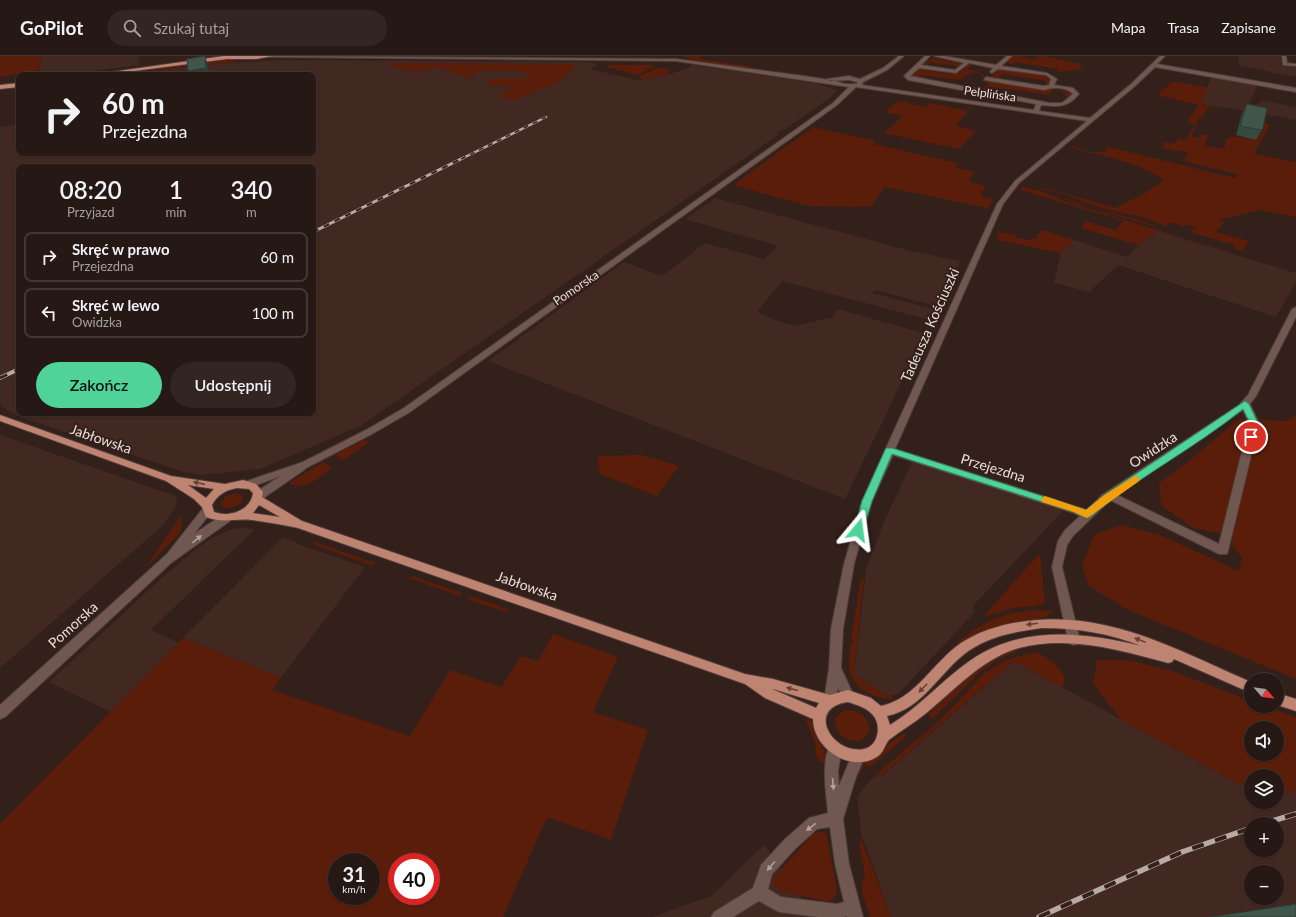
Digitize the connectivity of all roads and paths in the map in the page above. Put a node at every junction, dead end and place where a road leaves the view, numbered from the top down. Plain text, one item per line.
1 (235, 56) edge
2 (248, 56) edge
3 (271, 56) edge
4 (293, 56) edge
5 (902, 56) edge
6 (928, 56) edge
7 (936, 56) edge
8 (1010, 56) edge
9 (1152, 56) edge
10 (1284, 56) edge
11 (576, 57) edge
12 (1162, 57) edge
13 (209, 58) edge
14 (676, 58) edge
15 (219, 59) junction
16 (968, 62) junction
17 (1154, 65) junction
18 (1296, 65) edge
19 (917, 66) junction
20 (996, 67) junction
21 (886, 68) junction
22 (113, 72) edge
23 (854, 78) junction
24 (837, 81) junction
25 (16, 84) edge
26 (858, 84) junction
27 (844, 86) junction
28 (1051, 86) junction
29 (1, 87) edge
30 (1296, 90) edge
31 (840, 100) junction
32 (1038, 103) junction
33 (1036, 111) junction
34 (1092, 120) junction
35 (1296, 309) edge
36 (1245, 404) junction
37 (0, 418) edge
38 (889, 450) junction
39 (306, 464) junction
40 (170, 479) junction
41 (248, 484) junction
42 (227, 486) junction
43 (1110, 496) junction
44 (258, 498) junction
45 (207, 508) junction
46 (1087, 515) junction
47 (238, 516) junction
48 (226, 518) junction
49 (299, 524) junction
50 (167, 560) junction
51 (1071, 623) junction
52 (1074, 640) junction
53 (1201, 667) junction
54 (835, 668) junction
55 (745, 679) junction
56 (1244, 685) edge
57 (848, 696) junction
58 (830, 701) junction
59 (1284, 701) edge
60 (1296, 705) edge
61 (0, 712) edge
62 (878, 712) junction
63 (820, 716) junction
64 (885, 735) junction
65 (835, 748) junction
66 (858, 756) junction
67 (836, 820) junction
68 (759, 893) junction
69 (853, 912) edge
70 (719, 917) edge

1 - 15 main road
2 - 3 main road
2 - 15 main road
3 - 4 street
4 - 11 street
5 - 21 street, Pomorska
6 - 19 street
7 - 16 street
8 - 20 street
9 - 12 street, Tadeusza Kościuszki
10 - 18 street
11 - 14 street
12 - 17 street, Tadeusza Kościuszki
13 - 15 main road
13 - 22 main road
14 - 24 street
16 - 19 street
16 - 20 street
17 - 30 street
17 - 34 street, Tadeusza Kościuszki
19 - 32 street
20 - 28 street
20 - 28 street
21 - 23 street, Pomorska
21 - 26 street, Pomorska
23 - 24 street, Pomorska
23 - 26 street
24 - 27 street
25 - 29 main road
26 - 27 street
26 - 31 street, Pomorska
26 - 33 street, Pelplińska
27 - 31 street
28 - 32 street
31 - 39 street, Pomorska
32 - 33 street
33 - 34 street, Pelplińska
34 - 38 street, Tadeusza Kościuszki
35 - 36 street, Owidzka
36 - 43 street, Owidzka
36 - 43 street
37 - 40 main road, Jabłowska
38 - 46 street, Przejezdna
38 - 54 street, Tadeusza Kościuszki
39 - 41 street, Pomorska
39 - 44 street, Pomorska
42 -> 40 main road, Jabłowska
40 - 45 main road, Jabłowska
41 - 42 main road
41 - 44 main road
42 - 45 main road
43 - 46 street, Owidzka
44 - 47 main road
44 - 49 main road, Jabłowska
45 - 48 main road
45 - 50 street, Pomorska
46 - 51 street, Owidzka
47 - 48 main road
47 - 49 main road, Jabłowska
50 -> 48 street, Pomorska
49 - 55 main road, Jabłowska
50 - 61 street, Pomorska
51 - 52 street, Owidzka
53 -> 51 main road
51 -> 62 main road
52 - 53 main road
52 - 64 main road
53 - 56 main road
54 - 57 street, Tadeusza Kościuszki
54 - 58 street, Tadeusza Kościuszki
58 -> 55 main road, Jabłowska
55 - 63 main road, Jabłowska
57 - 58 main road
57 - 62 main road
58 - 63 main road
59 - 60 main road
62 - 64 main road
63 - 65 main road
64 - 66 main road
65 - 66 main road
65 -> 67 street
66 - 67 street
67 -> 68 street
67 - 69 street
68 - 69 street
68 - 70 street

